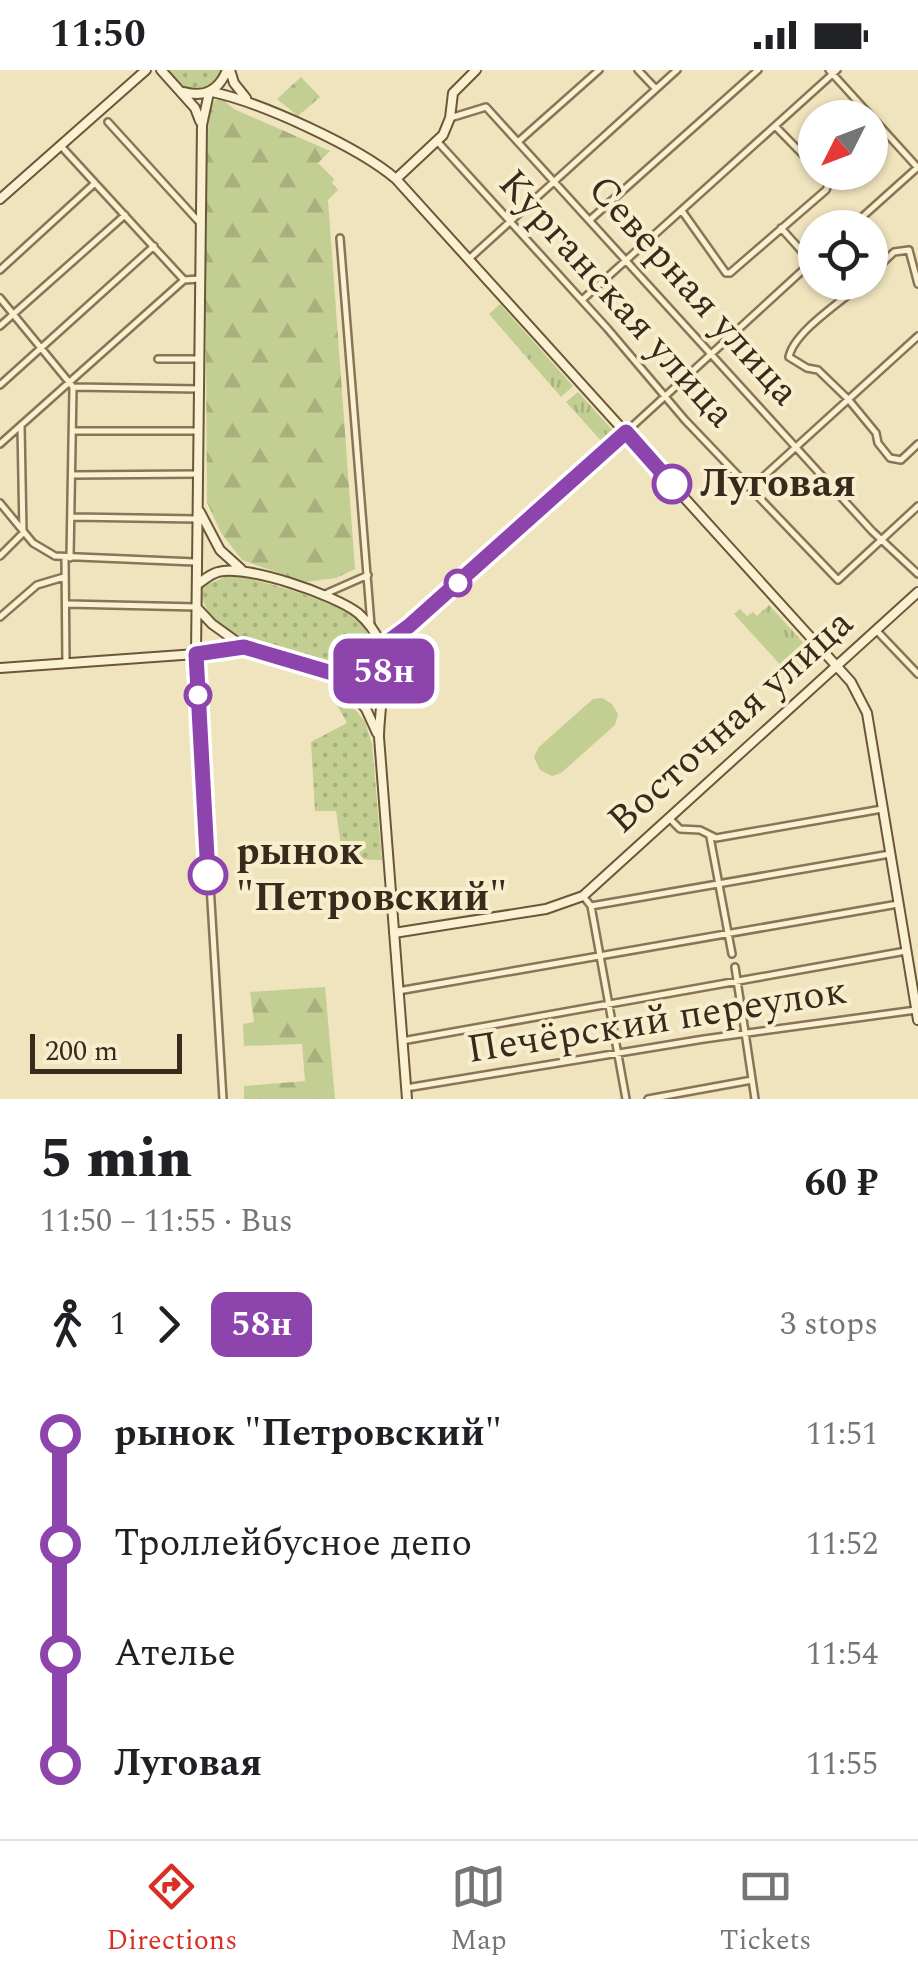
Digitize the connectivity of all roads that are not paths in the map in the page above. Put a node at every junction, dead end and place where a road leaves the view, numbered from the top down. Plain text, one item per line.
1 (146, 70) edge
2 (228, 70) edge
3 (476, 70) edge
4 (599, 70) edge
5 (638, 70) edge
6 (678, 70) edge
7 (758, 70) edge
8 (833, 71) edge
9 (163, 73) edge
10 (137, 77) junction
11 (656, 89) junction
12 (180, 90) junction
13 (211, 92) junction
14 (254, 104) junction
15 (450, 118) junction
16 (108, 122) dead end
17 (202, 125) junction
18 (775, 126) junction
19 (437, 141) junction
20 (519, 141) junction
21 (60, 145) junction
22 (798, 150) edge
23 (918, 168) edge
24 (396, 179) junction
25 (556, 180) junction
26 (95, 183) junction
27 (826, 190) edge
28 (200, 198) junction
29 (0, 199) edge
30 (186, 210) junction
31 (870, 210) edge
32 (682, 211) junction
33 (125, 214) junction
34 (591, 219) junction
35 (510, 223) junction
36 (200, 224) junction
37 (782, 228) junction
38 (340, 238) dead end
39 (798, 245) edge
40 (154, 246) junction
41 (470, 258) junction
42 (888, 258) edge
43 (628, 260) junction
44 (0, 270) edge
45 (798, 276) edge
46 (200, 278) junction
47 (184, 280) junction
48 (918, 284) edge
49 (0, 298) edge
50 (582, 300) junction
51 (840, 300) edge
52 (14, 313) junction
53 (0, 326) edge
54 (918, 336) edge
55 (42, 346) junction
56 (711, 352) junction
57 (158, 359) dead end
58 (200, 359) junction
59 (72, 384) junction
60 (0, 385) edge
61 (199, 389) junction
62 (665, 396) junction
63 (848, 399) junction
64 (21, 426) junction
65 (73, 431) junction
66 (199, 432) junction
67 (626, 432) junction
68 (0, 444) edge
69 (918, 444) edge
70 (795, 447) junction
71 (198, 474) junction
72 (73, 475) junction
73 (751, 488) junction
74 (0, 503) edge
75 (918, 506) edge
76 (198, 508) junction
77 (73, 517) junction
78 (198, 519) junction
79 (22, 533) junction
80 (883, 540) junction
81 (0, 556) edge
82 (67, 558) junction
83 (198, 562) junction
84 (244, 570) junction
85 (918, 574) edge
86 (368, 575) junction
87 (64, 577) junction
88 (198, 584) junction
89 (918, 592) edge
90 (320, 595) junction
91 (68, 604) junction
92 (197, 607) junction
93 (0, 617) edge
94 (371, 628) junction
95 (876, 630) junction
96 (382, 646) junction
97 (244, 647) junction
98 (196, 654) junction
99 (66, 664) junction
100 (837, 666) junction
101 (0, 668) edge
102 (918, 674) edge
103 (338, 675) junction
104 (383, 676) junction
105 (379, 737) junction
106 (882, 808) junction
107 (670, 819) junction
108 (710, 837) junction
109 (890, 854) junction
110 (720, 885) junction
111 (583, 896) junction
112 (898, 904) junction
113 (591, 906) junction
114 (394, 933) junction
115 (727, 934) junction
116 (906, 951) junction
117 (732, 954) dead end
118 (600, 955) junction
119 (735, 968) dead end
120 (738, 983) junction
121 (915, 983) edge
122 (398, 990) junction
123 (916, 998) edge
124 (740, 1000) dead end
125 (608, 1004) junction
126 (917, 1015) edge
127 (743, 1019) dead end
128 (745, 1033) junction
129 (402, 1041) junction
130 (617, 1054) junction
131 (752, 1080) junction
132 (406, 1088) junction
133 (223, 1099) edge
134 (406, 1099) edge
135 (626, 1099) edge
136 (648, 1099) edge
137 (755, 1099) edge

1 - 10 main road
2 - 13 main road
2 - 14 main road
3 - 15 main road
4 - 20 street
5 - 11 street
6 - 11 street
7 - 34 street
8 - 18 street
8 - 23 street
9 - 10 main road
9 - 12 main road
10 - 21 main road
11 - 25 street
12 - 13 main road
12 - 17 main road
13 - 14 main road
13 - 17 main road
14 - 24 main road
15 - 19 main road
15 - 20 street, Северная улица
16 - 30 street
17 - 28 main road
18 - 22 street
18 - 32 street
19 - 24 main road
19 - 35 street, Курганская улица
20 - 25 street, Северная улица
21 - 26 street
21 - 29 main road
23 - 31 street
24 - 41 main road
25 - 34 street, Северная улица
25 - 35 street
26 - 33 street
26 - 44 street
27 - 37 street
28 - 30 street
28 - 36 main road
30 - 36 street
32 - 37 street
32 - 43 street
33 - 40 street
33 - 52 street
34 - 43 street, Северная улица
35 - 41 street
35 - 50 street, Курганская улица
36 - 46 main road
37 - 39 street
38 - 86 street
40 - 47 street
40 - 55 street
41 - 67 main road
42 - 48 street
43 - 50 street
43 - 56 street, Северная улица
45 - 56 street
46 - 47 street
46 - 58 main road
47 - 59 street
49 - 52 street
50 - 62 street, Курганская улица
51 - 63 street
52 - 53 street
52 - 55 street
54 - 63 street
55 - 59 street
55 - 60 street
56 - 62 street
56 - 70 street, Северная улица
57 - 58 street
58 - 61 main road
59 - 61 street
59 - 64 street
59 - 65 street
61 - 66 main road
62 - 67 street
62 - 73 street, Курганская улица
63 - 69 street
63 - 70 street
64 - 68 street
64 - 79 street
65 - 66 street
65 - 72 street
66 - 71 main road
67 - 96 main road
67 - 100 main road
70 - 73 street
70 - 80 street, Северная улица
71 - 72 street
71 - 76 main road
72 - 77 street
73 - 80 street, Курганская улица
74 - 79 street
75 - 80 street
76 - 78 main road
76 - 84 main road
77 - 78 street
77 - 82 street
78 - 83 main road
79 - 81 street
79 - 82 street
80 - 85 street, Северная улица
82 - 83 street
82 - 87 street
83 - 88 main road
84 - 88 main road
84 - 90 main road
86 - 90 street
86 - 94 street
87 - 91 street
87 - 93 street
88 - 92 main road
89 - 95 main road, Восточная улица
90 - 94 main road
91 - 92 street
91 - 99 street
92 - 97 main road
92 - 98 main road
94 - 96 main road
95 - 100 main road, Восточная улица
95 - 102 street
96 - 104 main road
97 - 98 main road
97 - 103 main road
98 - 99 main road
98 - 133 street
99 - 101 main road
100 - 106 main road
100 - 107 main road, Восточная улица
103 - 104 main road
103 - 105 main road
104 - 105 main road
105 - 114 main road
106 - 108 street
106 - 109 main road
107 - 108 street
107 - 111 main road, Восточная улица
108 - 110 street
109 - 110 street
109 - 112 main road
110 - 113 street
110 - 115 street
111 - 113 street
111 - 114 main road
112 - 115 street
112 - 116 main road
113 - 118 street
114 - 122 main road
115 - 117 street
115 - 118 street
116 - 120 street
116 - 121 main road
118 - 122 street
118 - 125 street
119 - 120 street
120 - 124 street
120 - 125 street
121 - 123 main road
122 - 129 main road
123 - 126 main road
125 - 129 street
125 - 130 street
126 - 128 street, Печёрский переулок
127 - 128 street
128 - 130 street, Печёрский переулок
128 - 131 street
129 - 132 main road
130 - 132 street, Печёрский переулок
130 - 135 street
131 - 136 street
131 - 137 street
132 - 134 main road

